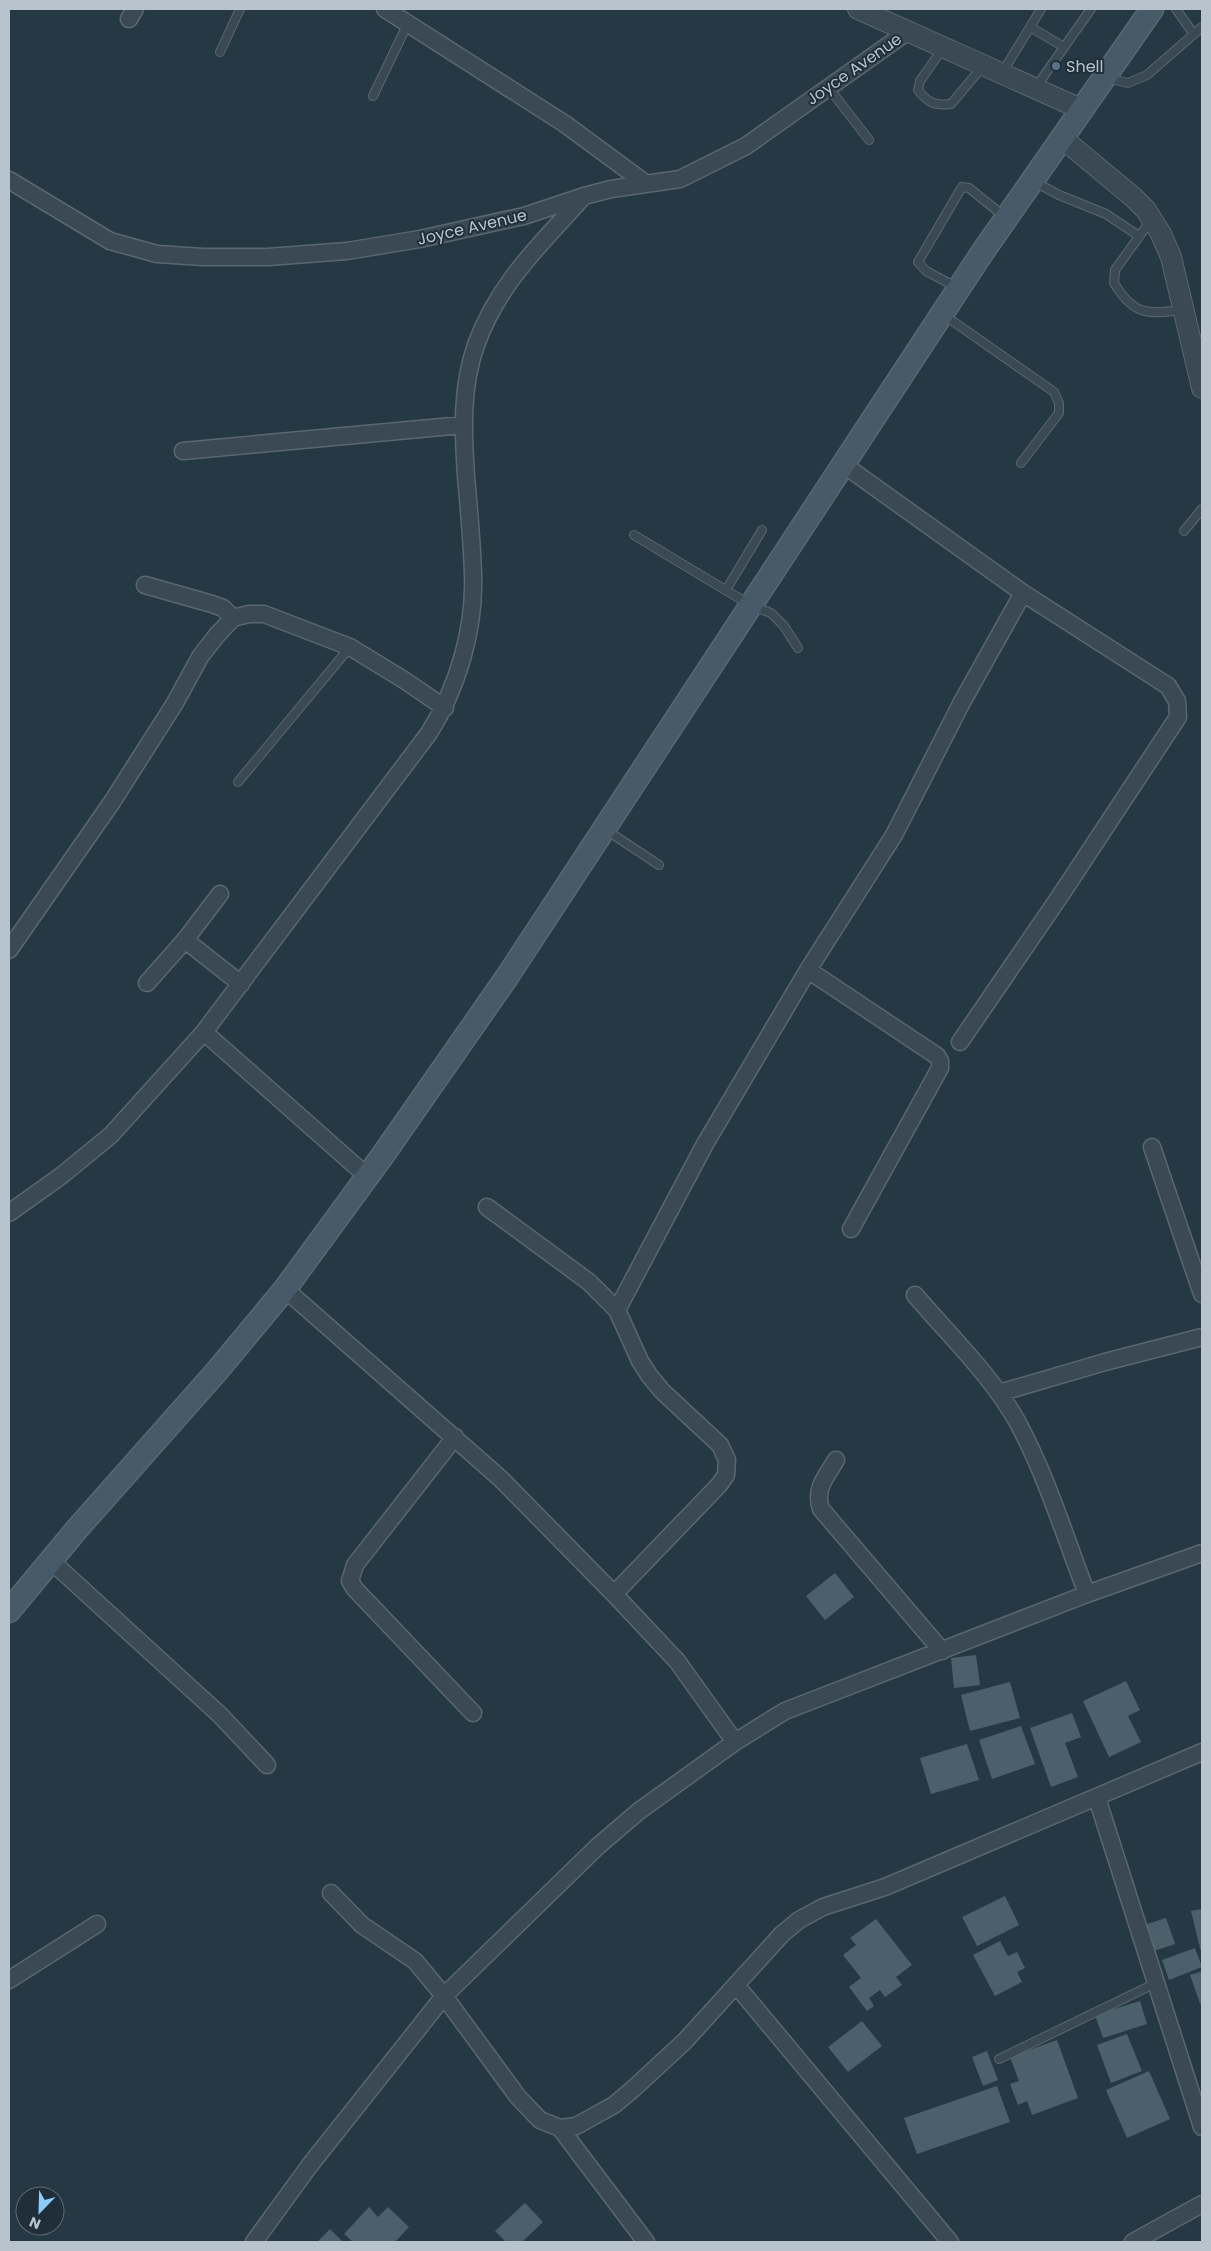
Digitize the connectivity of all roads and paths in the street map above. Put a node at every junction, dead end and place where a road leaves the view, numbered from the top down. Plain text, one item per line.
1 (240, 9) edge
2 (385, 9) edge
3 (858, 9) edge
4 (1041, 9) edge
5 (1091, 9) edge
6 (1152, 9) edge
7 (1176, 9) edge
8 (408, 23) junction
9 (1202, 26) edge
10 (1030, 27) junction
11 (907, 32) junction
12 (1193, 33) junction
13 (1064, 47) junction
14 (943, 48) junction
15 (220, 52) dead end
16 (992, 70) junction
17 (1104, 76) junction
18 (828, 87) junction
19 (1035, 89) junction
20 (373, 96) dead end
21 (1081, 109) junction
22 (1062, 138) junction
23 (869, 140) dead end
24 (9, 180) edge
25 (1032, 180) junction
26 (645, 183) junction
27 (584, 196) junction
28 (1007, 218) junction
29 (1152, 219) junction
30 (1139, 236) junction
31 (959, 288) junction
32 (1184, 310) junction
33 (942, 314) junction
34 (1200, 365) edge
35 (1202, 388) edge
36 (463, 425) junction
37 (183, 451) dead end
38 (1021, 463) dead end
39 (844, 465) junction
40 (1202, 509) edge
41 (762, 530) dead end
42 (1184, 531) dead end
43 (634, 534) dead end
44 (145, 585) dead end
45 (726, 590) junction
46 (1023, 593) junction
47 (752, 606) junction
48 (232, 618) junction
49 (350, 647) junction
50 (798, 648) dead end
51 (445, 708) junction
52 (238, 782) dead end
53 (604, 829) junction
54 (659, 865) dead end
55 (220, 894) dead end
56 (185, 940) junction
57 (9, 950) edge
58 (808, 970) junction
59 (147, 983) dead end
60 (241, 984) junction
61 (204, 1032) junction
62 (960, 1042) dead end
63 (1152, 1147) dead end
64 (368, 1177) junction
65 (487, 1207) dead end
66 (9, 1213) edge
67 (851, 1229) dead end
68 (286, 1289) junction
69 (1202, 1294) edge
70 (915, 1296) dead end
71 (617, 1310) junction
72 (1202, 1337) edge
73 (999, 1393) junction
74 (455, 1438) junction
75 (836, 1460) dead end
76 (1202, 1553) edge
77 (50, 1560) junction
78 (614, 1594) junction
79 (1087, 1594) junction
80 (9, 1611) edge
81 (942, 1651) junction
82 (473, 1713) dead end
83 (735, 1742) junction
84 (1202, 1752) edge
85 (267, 1765) dead end
86 (1097, 1798) junction
87 (330, 1893) dead end
88 (97, 1924) dead end
89 (9, 1980) edge
90 (1156, 1983) junction
91 (736, 1985) junction
92 (444, 1996) junction
93 (999, 2059) dead end
94 (1202, 2127) edge
95 (560, 2128) junction
96 (1202, 2204) edge
97 (254, 2242) edge
98 (646, 2242) edge
99 (950, 2242) edge
100 (1133, 2242) edge

1 - 15 lane
2 - 8 street
3 - 11 street
4 - 10 lane
5 - 13 lane
6 - 17 main road
7 - 12 lane
8 - 20 lane
8 - 26 street
9 - 12 lane
10 - 13 lane
10 - 16 lane
11 - 14 street
11 - 18 street, Joyce Avenue
12 - 17 lane
13 - 19 lane
14 - 16 street
14 - 16 lane
16 - 19 street
17 - 21 main road
18 - 23 lane
18 - 26 street, Joyce Avenue
19 - 21 street
21 - 22 main road
22 - 25 main road
22 - 29 street
24 - 27 street, Joyce Avenue
25 - 28 main road
25 - 30 lane
26 - 27 street, Joyce Avenue
27 - 36 street
28 - 31 main road
28 - 31 lane
29 - 30 lane
29 - 32 street
30 - 32 lane
31 - 33 main road
32 - 34 street
33 - 38 lane
33 - 39 main road
34 - 35 street
36 - 37 street
36 - 51 street
39 - 46 street
39 - 47 main road
40 - 42 lane
41 - 45 lane
43 - 45 lane
44 - 48 street
45 - 47 lane
46 - 58 street
46 - 62 street
47 - 50 lane
47 - 53 main road
48 - 49 street
48 - 57 street
49 - 51 street
49 - 52 lane
51 - 60 street
53 - 54 lane
53 - 64 main road
55 - 56 street
56 - 59 street
56 - 60 street
58 - 67 street
58 - 71 street
60 - 61 street
61 - 64 street
61 - 66 street
63 - 69 street
64 - 68 main road
65 - 71 street
68 - 74 street
68 - 77 main road
70 - 73 street
71 - 78 street
72 - 73 street
73 - 79 street
74 - 78 street
74 - 82 street
75 - 81 street
76 - 79 street
77 - 80 main road
77 - 85 street
78 - 83 street
79 - 81 street
81 - 83 street
83 - 92 street
84 - 86 street
86 - 90 street
86 - 91 street
87 - 92 street
88 - 89 street
90 - 93 lane
90 - 94 street
91 - 95 street
91 - 99 street
92 - 95 street
92 - 97 street
95 - 98 street
96 - 100 street

